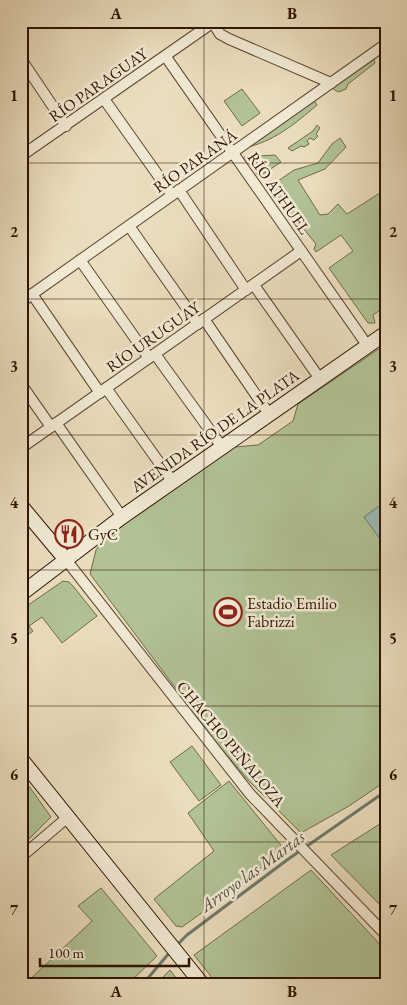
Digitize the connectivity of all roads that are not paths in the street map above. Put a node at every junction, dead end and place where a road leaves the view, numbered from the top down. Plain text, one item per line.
1 (213, 22) edge
2 (386, 44) edge
3 (166, 57) junction
4 (21, 59) edge
5 (331, 83) junction
6 (104, 99) junction
7 (66, 126) junction
8 (232, 153) junction
9 (21, 156) edge
10 (176, 193) junction
11 (129, 226) junction
12 (301, 251) junction
13 (80, 260) junction
14 (250, 287) junction
15 (32, 294) junction
16 (21, 302) edge
17 (201, 321) junction
18 (386, 333) edge
19 (367, 346) junction
20 (152, 356) junction
21 (320, 379) junction
22 (21, 384) edge
23 (103, 391) junction
24 (269, 414) junction
25 (53, 425) junction
26 (222, 447) junction
27 (21, 448) edge
28 (173, 482) junction
29 (21, 506) edge
30 (122, 517) junction
31 (66, 561) junction
32 (21, 594) edge
33 (21, 759) edge
34 (68, 817) junction
35 (21, 857) edge
36 (386, 935) edge
37 (202, 984) edge

1 - 3 street, RÍO PARAGUAY
1 - 5 street
2 - 5 street, RÍO PARANÁ
3 - 6 street, RÍO PARAGUAY
3 - 8 street, RÍO ATHUEL
4 - 7 street
5 - 8 street, RÍO PARANÁ
6 - 7 street, RÍO PARAGUAY
6 - 10 street
7 - 9 street, RÍO PARAGUAY
8 - 10 street, RÍO PARANÁ
8 - 12 street, RÍO ATHUEL
10 - 11 street, RÍO PARANÁ
10 - 14 street
11 - 13 street, RÍO PARANÁ
11 - 17 street
12 - 14 street, RÍO URUGUAY
12 - 19 street, RÍO ATHUEL
13 - 15 street, RÍO PARANÁ
13 - 20 street
14 - 17 street, RÍO URUGUAY
14 - 21 street
15 - 16 street, RÍO PARANÁ
15 - 23 street
17 - 20 street, RÍO URUGUAY
17 - 24 street
18 - 19 main road, AVENIDA RÍO DE LA PLATA
19 - 21 main road, AVENIDA RÍO DE LA PLATA
20 - 23 street, RÍO URUGUAY
20 - 26 street
21 - 24 main road, AVENIDA RÍO DE LA PLATA
22 - 25 street
23 - 25 street, RÍO URUGUAY
23 - 28 street
24 - 26 main road, AVENIDA RÍO DE LA PLATA
25 - 27 street, RÍO URUGUAY
25 - 30 street
26 - 28 main road, AVENIDA RÍO DE LA PLATA
28 - 30 main road, AVENIDA RÍO DE LA PLATA
29 - 31 main road
30 - 31 main road, AVENIDA RÍO DE LA PLATA
31 - 32 main road, AVENIDA RÍO DE LA PLATA
31 - 36 street, CHACHO PEÑALOZA
33 - 34 main road
34 - 35 street
34 - 37 main road

